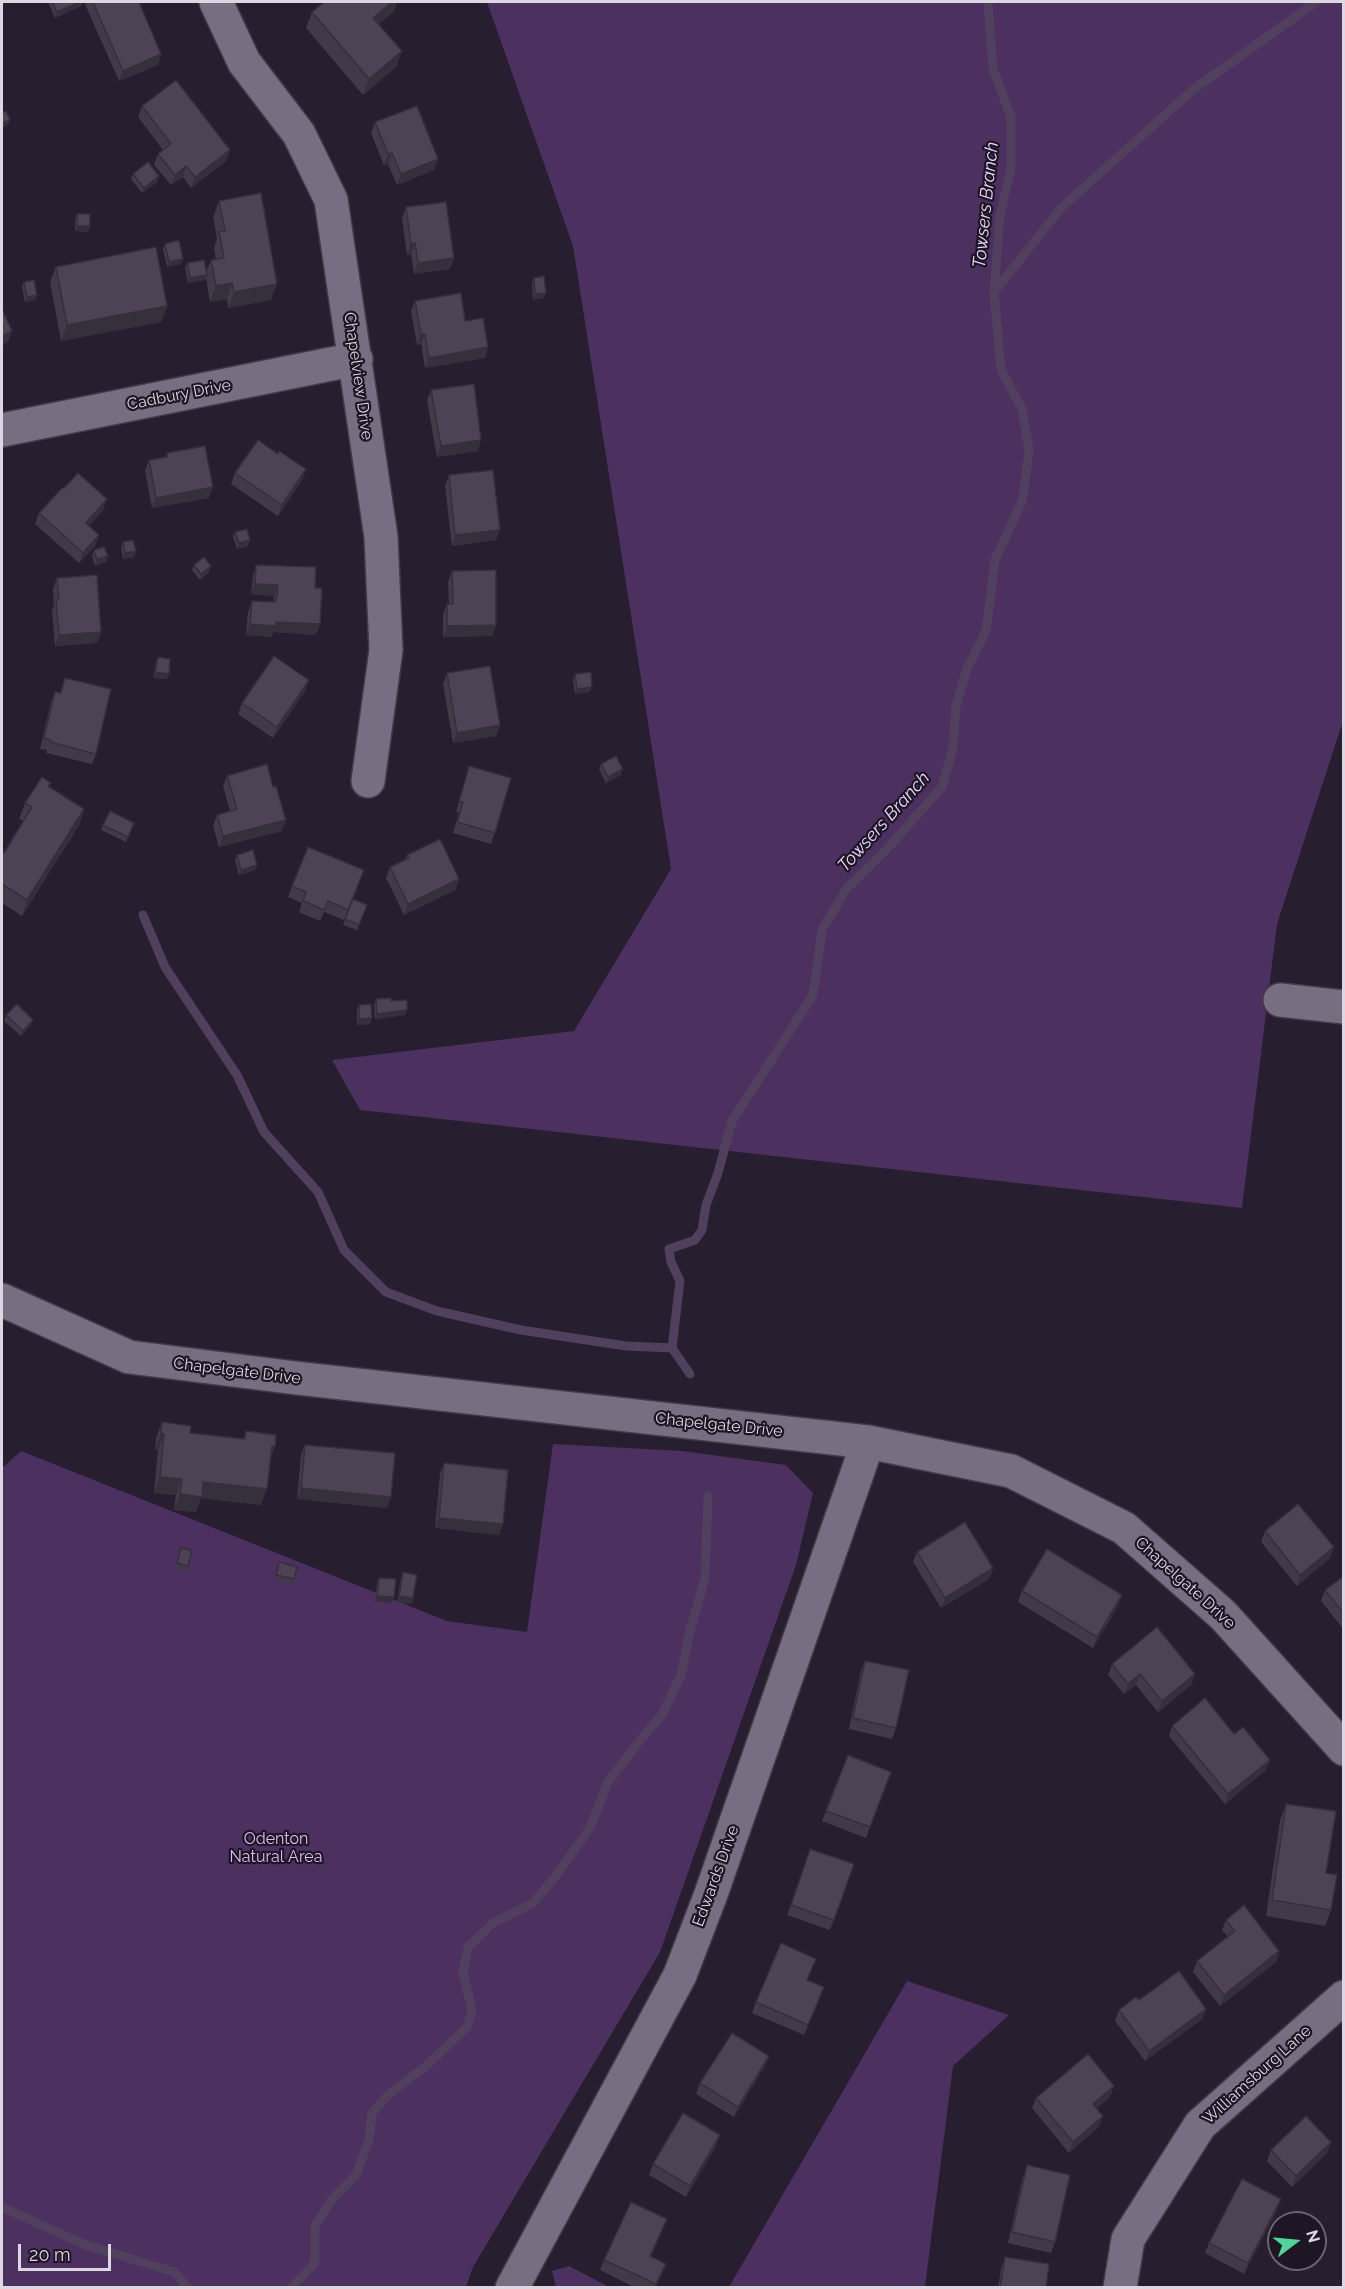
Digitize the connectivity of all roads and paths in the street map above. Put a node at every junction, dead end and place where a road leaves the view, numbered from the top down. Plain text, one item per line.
1 (216, 2) edge
2 (356, 359) junction
3 (2, 430) edge
4 (368, 781) dead end
5 (1280, 1000) dead end
6 (1344, 1007) edge
7 (2, 1300) edge
8 (868, 1442) junction
9 (1344, 1749) edge
10 (1344, 1997) edge
11 (512, 2288) edge
12 (1120, 2288) edge

1 - 2 street, Chapelview Drive
2 - 3 street, Cadbury Drive
2 - 4 street, Chapelview Drive
5 - 6 street
7 - 8 street, Chapelgate Drive
8 - 9 street, Chapelgate Drive
8 - 11 street, Edwards Drive
10 - 12 street, Williamsburg Lane

